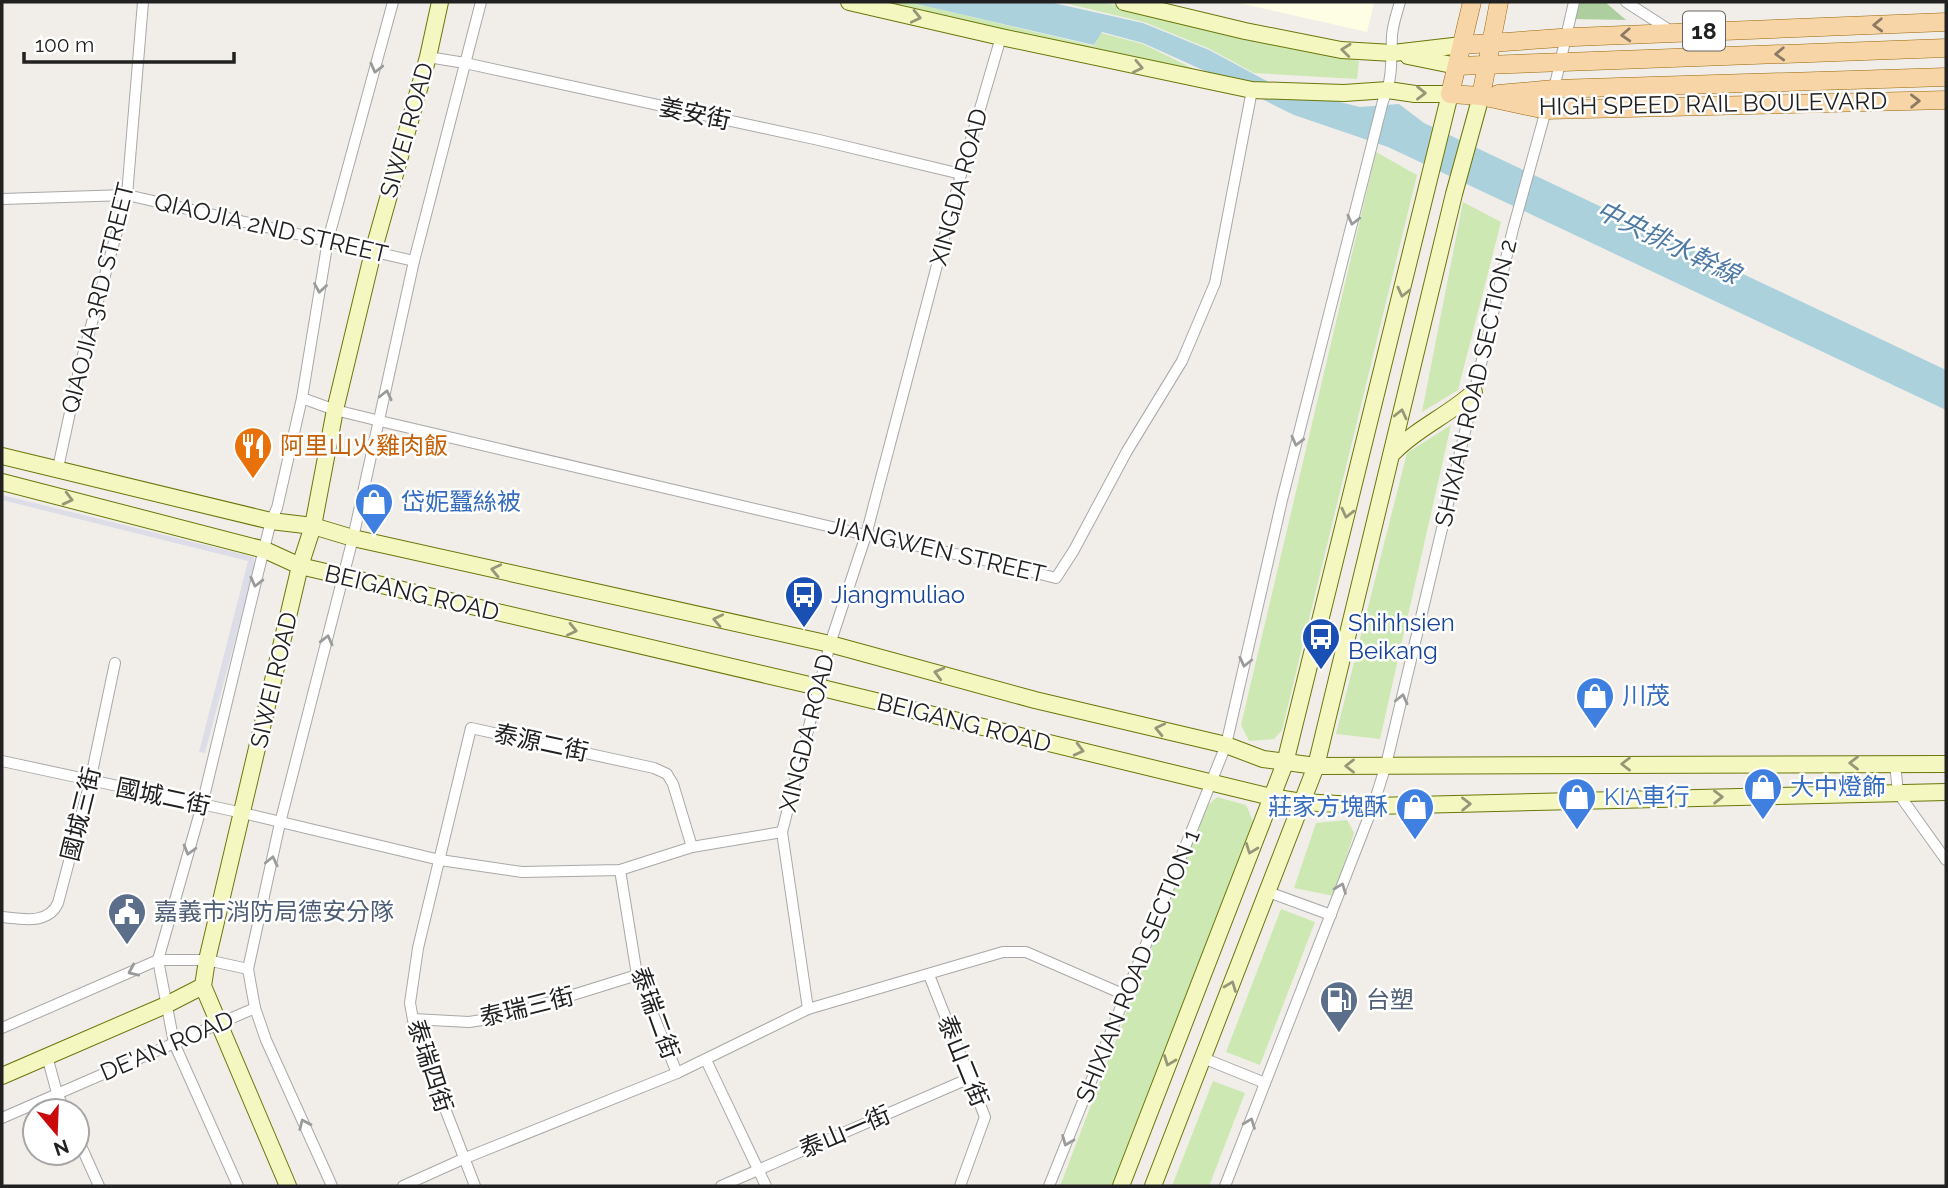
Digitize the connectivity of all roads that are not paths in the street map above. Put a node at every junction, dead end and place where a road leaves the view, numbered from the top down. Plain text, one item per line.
1 (143, 2) edge
2 (393, 2) edge
3 (440, 2) edge
4 (481, 2) edge
5 (849, 2) edge
6 (1124, 2) edge
7 (1400, 2) edge
8 (1472, 2) edge
9 (1499, 2) edge
10 (1574, 2) edge
11 (1626, 2) edge
12 (1946, 22) edge
13 (1673, 33) junction
14 (1002, 37) junction
15 (1564, 38) junction
16 (1491, 42) junction
17 (1462, 45) junction
18 (1946, 48) edge
19 (1393, 53) junction
20 (428, 57) junction
21 (1560, 62) junction
22 (465, 63) junction
23 (1488, 64) junction
24 (1457, 66) junction
25 (1946, 77) edge
26 (1554, 89) junction
27 (1252, 90) junction
28 (1450, 93) junction
29 (1385, 96) junction
30 (1480, 96) junction
31 (1946, 100) edge
32 (1546, 110) junction
33 (961, 174) junction
34 (127, 195) junction
35 (2, 199) edge
36 (328, 240) junction
37 (373, 252) junction
38 (414, 261) junction
39 (1474, 393) junction
40 (302, 398) junction
41 (335, 410) junction
42 (380, 421) junction
43 (1392, 454) junction
44 (2, 456) edge
45 (58, 468) junction
46 (2, 482) edge
47 (271, 521) junction
48 (313, 526) junction
49 (866, 535) junction
50 (353, 538) junction
51 (265, 550) junction
52 (300, 566) junction
53 (344, 577) junction
54 (830, 644) junction
55 (115, 663) dead end
56 (818, 687) junction
57 (1226, 745) junction
58 (2, 761) edge
59 (1285, 763) junction
60 (1895, 763) junction
61 (1946, 764) edge
62 (1386, 765) junction
63 (1316, 766) junction
64 (90, 782) junction
65 (1212, 782) junction
66 (1946, 792) edge
67 (1898, 793) junction
68 (1271, 797) junction
69 (1302, 802) junction
70 (202, 805) junction
71 (1373, 806) junction
72 (243, 813) junction
73 (280, 823) junction
74 (782, 832) junction
75 (692, 848) junction
76 (440, 860) junction
77 (1946, 860) edge
78 (620, 870) junction
79 (1268, 891) junction
80 (1331, 915) junction
81 (2, 917) edge
82 (158, 960) junction
83 (207, 960) junction
84 (247, 969) junction
85 (637, 975) junction
86 (929, 975) junction
87 (203, 986) junction
88 (1125, 995) junction
89 (166, 1004) junction
90 (255, 1008) junction
91 (807, 1009) junction
92 (413, 1019) junction
93 (219, 1024) junction
94 (2, 1028) edge
95 (174, 1043) junction
96 (47, 1056) junction
97 (1203, 1058) junction
98 (706, 1060) junction
99 (677, 1073) junction
100 (2, 1076) edge
101 (970, 1078) junction
102 (1265, 1083) junction
103 (57, 1093) junction
104 (59, 1097) edge
105 (2, 1118) edge
106 (463, 1159) junction
107 (90, 1167) edge
108 (758, 1169) junction
109 (99, 1186) edge
110 (238, 1186) edge
111 (288, 1186) edge
112 (332, 1186) edge
113 (402, 1186) edge
114 (475, 1186) edge
115 (721, 1186) edge
116 (766, 1186) edge
117 (960, 1186) edge
118 (1049, 1186) edge
119 (1121, 1186) edge
120 (1153, 1186) edge
121 (1225, 1186) edge

1 - 34 street, QIAOJIA 3RD STREET
2 -> 36 street, SIWEI ROAD
3 - 20 street, SIWEI ROAD
4 - 22 street, SIWEI ROAD
5 -> 14 street, HIGH SPEED RAIL BOULEVARD
19 -> 6 street, HIGH SPEED RAIL BOULEVARD
7 - 19 street
8 - 17 main road
9 - 16 main road
10 - 15 street, SHIXIAN ROAD SECTION 2
11 - 13 street
12 -> 13 main road, HIGH SPEED RAIL BOULEVARD / 18
13 -> 15 main road, HIGH SPEED RAIL BOULEVARD / 18
14 -> 27 street, HIGH SPEED RAIL BOULEVARD
14 - 33 street, XINGDA ROAD
15 - 16 main road, HIGH SPEED RAIL BOULEVARD / 18
15 - 21 street, SHIXIAN ROAD SECTION 2
16 - 17 main road, HIGH SPEED RAIL BOULEVARD / 18
16 - 23 main road
17 - 19 street, HIGH SPEED RAIL BOULEVARD
17 - 24 main road
18 -> 21 main road, HIGH SPEED RAIL BOULEVARD / 18
19 - 24 street, HIGH SPEED RAIL BOULEVARD
19 - 29 street
20 - 22 street, 姜安街
20 - 37 street, SIWEI ROAD
21 - 23 main road, HIGH SPEED RAIL BOULEVARD / 18
21 - 26 street, SHIXIAN ROAD SECTION 2
22 - 33 street, 姜安街
22 - 38 street, SIWEI ROAD
23 - 24 main road, HIGH SPEED RAIL BOULEVARD / 18
23 - 30 main road
24 - 28 main road
25 - 26 main road, HIGH SPEED RAIL BOULEVARD / 18
26 - 30 main road, HIGH SPEED RAIL BOULEVARD / 18
26 - 32 street, SHIXIAN ROAD SECTION 2
27 - 29 street, HIGH SPEED RAIL BOULEVARD
27 - 49 street, JIANGWEN STREET
29 -> 28 street, HIGH SPEED RAIL BOULEVARD
28 - 30 main road, HIGH SPEED RAIL BOULEVARD / 18
28 -> 59 street
29 -> 57 street
30 - 32 main road, HIGH SPEED RAIL BOULEVARD / 18
43 -> 30 street
32 -> 31 main road, HIGH SPEED RAIL BOULEVARD / 18
32 - 39 street, SHIXIAN ROAD SECTION 2
33 - 49 street, XINGDA ROAD
34 - 35 street, QIAOJIA 2ND STREET
34 - 36 street, QIAOJIA 2ND STREET
34 - 45 street, QIAOJIA 3RD STREET
36 - 37 street, QIAOJIA 2ND STREET
36 -> 40 street, SIWEI ROAD
37 - 38 street, QIAOJIA 2ND STREET
37 - 41 street, SIWEI ROAD
42 -> 38 street, SIWEI ROAD
39 - 43 street
62 -> 39 street, SHIXIAN ROAD SECTION 2
40 - 41 street, JIANGWEN STREET
40 - 47 street, SIWEI ROAD
41 - 42 street, JIANGWEN STREET
41 - 48 street, SIWEI ROAD
42 - 49 street, JIANGWEN STREET
42 - 50 street, SIWEI ROAD
43 - 63 street
44 - 45 street, BEIGANG ROAD
45 - 47 street, BEIGANG ROAD
46 -> 51 street, BEIGANG ROAD
47 - 48 street, BEIGANG ROAD
47 - 51 street, SIWEI ROAD
48 - 50 street, BEIGANG ROAD
48 - 52 street, SIWEI ROAD
49 - 54 street, XINGDA ROAD
50 - 53 street, SIWEI ROAD
54 -> 50 street, BEIGANG ROAD
51 - 52 street, BEIGANG ROAD
51 -> 70 street, SIWEI ROAD
52 - 53 street, BEIGANG ROAD
52 - 72 street, SIWEI ROAD
53 -> 56 street, BEIGANG ROAD
73 -> 53 street, SIWEI ROAD
54 - 56 street, XINGDA ROAD
57 -> 54 street, BEIGANG ROAD
55 - 64 street, 國城三街
56 -> 65 street, BEIGANG ROAD
56 - 74 street, XINGDA ROAD
57 - 59 street, BEIGANG ROAD
57 - 65 street, SHIXIAN ROAD SECTION 1
58 - 64 street, 國城二街
59 - 63 street, BEIGANG ROAD
59 - 68 street
60 - 61 street, BEIGANG ROAD
60 -> 62 street, BEIGANG ROAD
60 - 67 street
62 -> 63 street, BEIGANG ROAD
62 - 71 street
63 - 69 street
64 - 70 street, 國城二街
64 - 81 street, 國城三街
65 - 68 street, BEIGANG ROAD
65 - 88 street, SHIXIAN ROAD SECTION 1
66 - 67 street, BEIGANG ROAD
71 -> 67 street, BEIGANG ROAD
67 - 77 street
68 - 69 street, BEIGANG ROAD
68 -> 119 street
69 - 71 street, BEIGANG ROAD
69 - 79 street
70 - 72 street, 國城二街
70 -> 82 street, SIWEI ROAD
80 -> 71 street
72 - 73 street, 國城二街
72 - 83 street, SIWEI ROAD
73 - 76 street, 國城二街
84 -> 73 street, SIWEI ROAD
74 - 75 street, 國城二街
74 - 91 street, XINGDA ROAD
75 - 76 street, 泰源二街
75 - 78 street, 國城二街
76 - 78 street, 國城二街
76 - 92 street, 泰瑞四街
78 - 85 street, 泰瑞二街
79 - 80 street
97 -> 79 street
80 - 102 street
82 - 83 street
82 - 89 street, SIWEI ROAD
82 -> 94 street
83 - 84 street
83 - 87 street, SIWEI ROAD
84 - 90 street, SIWEI ROAD
85 - 92 street, 泰瑞三街
85 - 99 street, 泰瑞二街
86 - 88 street
86 - 91 street
86 - 101 street, 泰山二街
87 - 89 street, DE'AN ROAD
87 - 93 street
88 -> 118 street, SHIXIAN ROAD SECTION 1
89 - 95 street, SIWEI ROAD
89 - 96 street, DE'AN ROAD
90 - 93 street, DE'AN ROAD
112 -> 90 street, SIWEI ROAD
91 - 98 street
92 - 106 street, 泰瑞四街
93 - 95 street, DE'AN ROAD
93 - 111 street
95 - 103 street, DE'AN ROAD
95 - 110 street, SIWEI ROAD
96 - 100 street, DE'AN ROAD
96 - 103 street
97 - 102 street
97 - 120 street
98 - 99 street
98 - 108 street, 泰瑞二街
99 - 106 street
101 - 108 street, 泰山一街
101 - 117 street, 泰山二街
121 -> 102 street
103 - 104 street
103 - 105 street, DE'AN ROAD
106 - 113 street
106 - 114 street, 泰瑞四街
107 - 109 street
108 - 115 street, 泰山一街
108 - 116 street, 泰瑞二街

